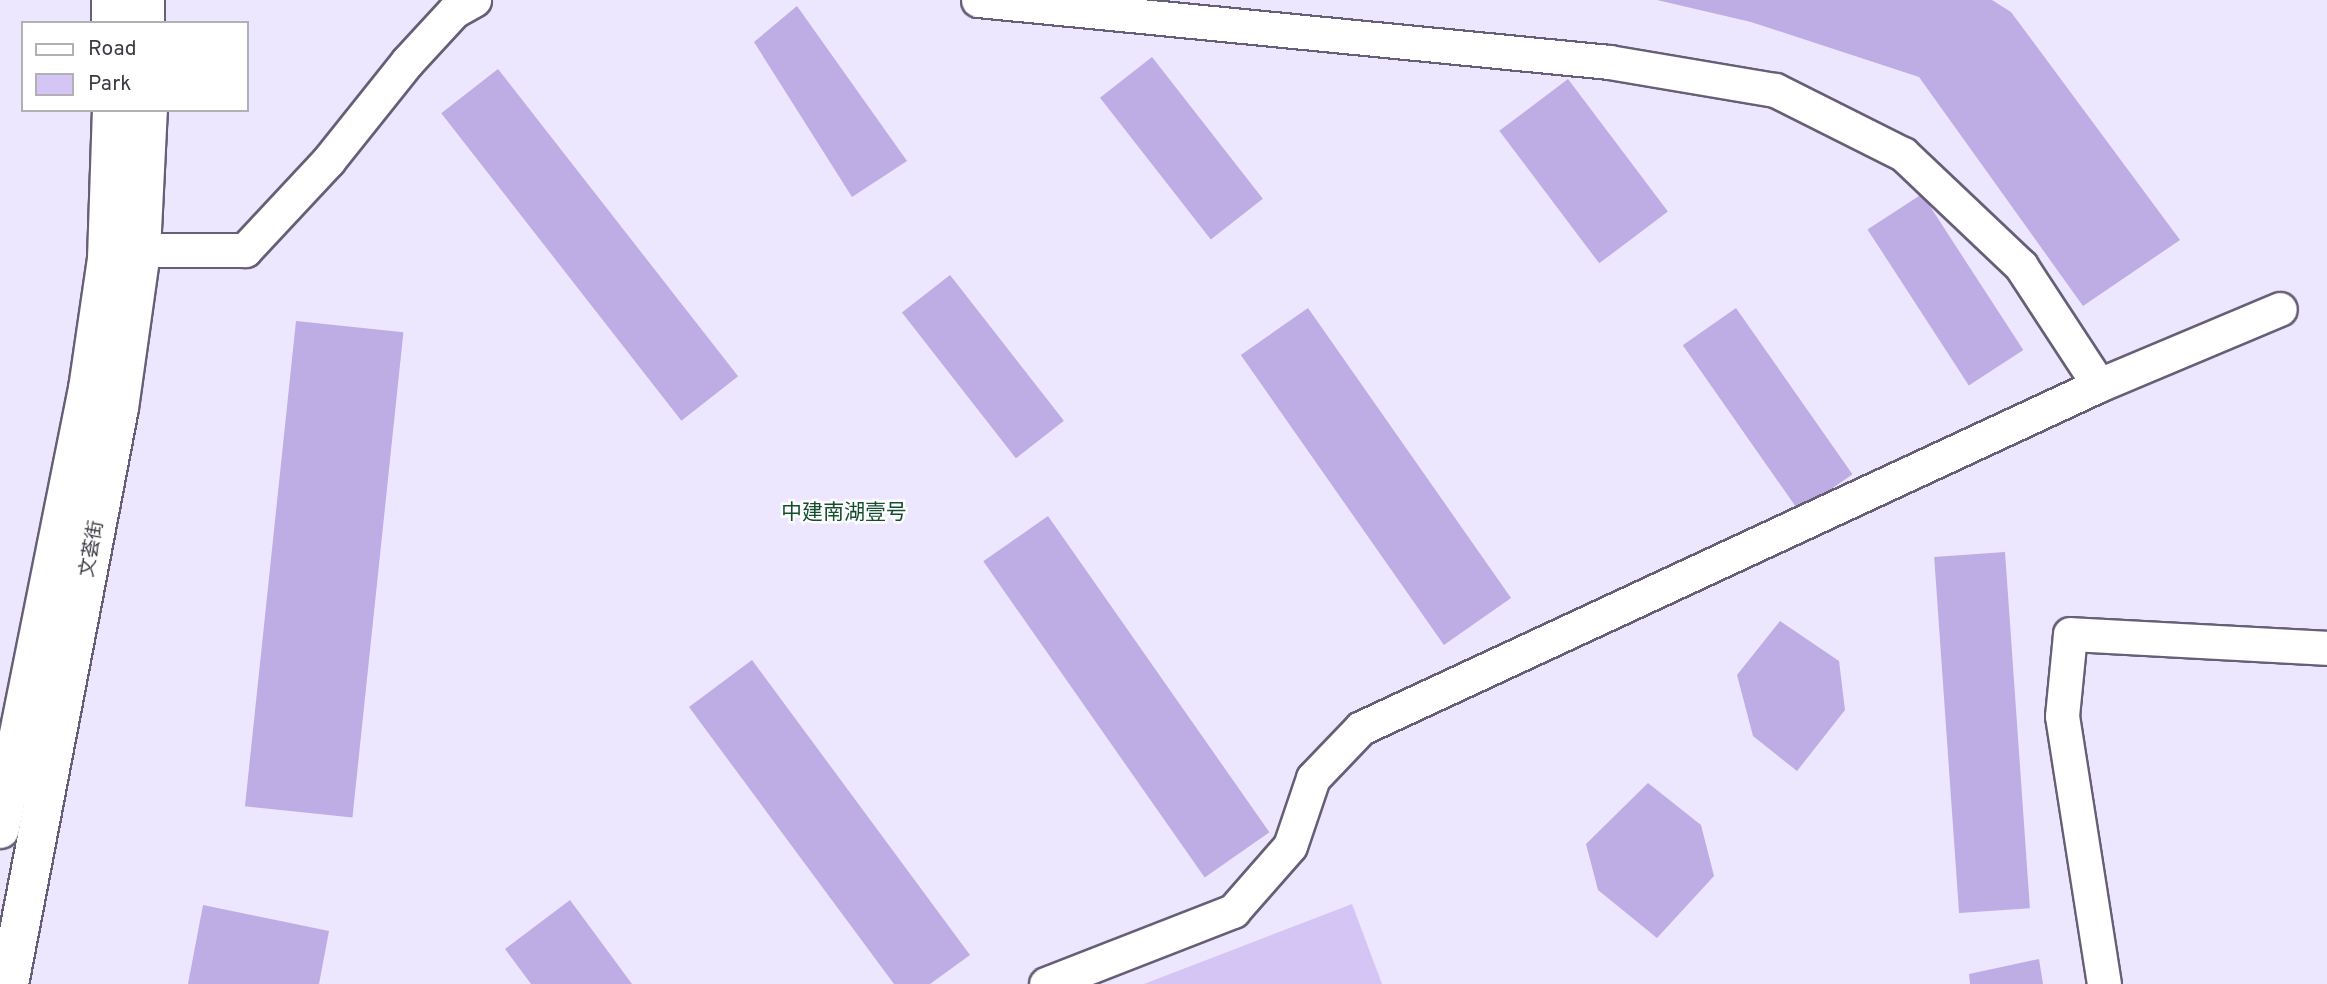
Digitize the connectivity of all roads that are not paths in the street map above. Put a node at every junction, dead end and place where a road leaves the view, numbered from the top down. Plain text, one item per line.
1 (111, 0) edge
2 (145, 0) edge
3 (474, 0) edge
4 (978, 0) edge
5 (111, 21) edge
6 (145, 21) edge
7 (112, 112) edge
8 (148, 112) edge
9 (124, 250) junction
10 (2280, 309) dead end
11 (2099, 385) junction
12 (2327, 648) edge
13 (0, 830) edge
14 (9, 984) edge
15 (1046, 984) edge
16 (2104, 984) edge

1 - 5 main road
2 - 6 main road
3 - 9 street
4 - 11 street
7 - 9 main road, 文荟街
8 - 9 main road, 文荟街
9 - 13 main road, 文荟街
9 - 14 main road, 文荟街
10 - 11 street
11 - 15 street
12 - 16 street

